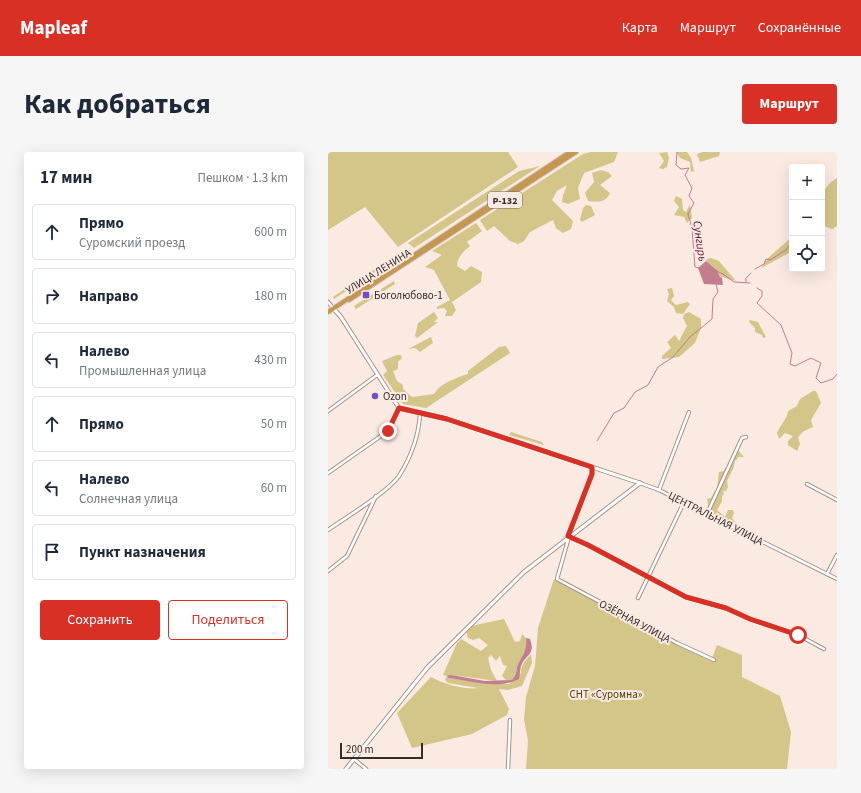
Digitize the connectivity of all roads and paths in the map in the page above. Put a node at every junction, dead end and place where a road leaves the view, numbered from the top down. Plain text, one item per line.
1 (570, 152) edge
2 (576, 152) edge
3 (432, 246) junction
4 (328, 302) edge
5 (333, 308) junction
6 (328, 312) edge
7 (377, 375) junction
8 (399, 408) junction
9 (328, 411) edge
10 (689, 412) dead end
11 (420, 413) junction
12 (746, 437) dead end
13 (592, 467) junction
14 (328, 473) edge
15 (640, 483) junction
16 (807, 484) dead end
17 (659, 490) junction
18 (377, 496) junction
19 (837, 500) edge
20 (684, 502) junction
21 (707, 514) junction
22 (328, 530) edge
23 (568, 536) junction
24 (837, 555) edge
25 (328, 571) edge
26 (827, 574) junction
27 (649, 578) junction
28 (837, 579) edge
29 (638, 598) dead end
30 (824, 649) dead end
31 (714, 660) dead end
32 (510, 720) dead end
33 (354, 758) junction
34 (346, 769) edge
35 (366, 769) edge
36 (508, 769) edge

1 - 3 highway, Р-132
2 - 3 highway, Р-132
3 - 5 highway, УЛИЦА ЛЕНИНА / Р-132
4 - 5 street
5 - 6 highway, УЛИЦА ЛЕНИНА / Р-132
5 - 7 street
7 - 8 street
7 - 9 street
8 - 11 street, ЦЕНТРАЛЬНАЯ УЛИЦА
8 - 14 street
10 - 17 street
11 - 13 street, ЦЕНТРАЛЬНАЯ УЛИЦА
11 - 18 street
12 - 21 street
13 - 15 street, ЦЕНТРАЛЬНАЯ УЛИЦА
13 - 23 street
15 - 17 street, ЦЕНТРАЛЬНАЯ УЛИЦА
15 - 23 street
16 - 19 street
17 - 20 street, ЦЕНТРАЛЬНАЯ УЛИЦА
18 - 22 street
18 - 25 street
20 - 21 street, ЦЕНТРАЛЬНАЯ УЛИЦА
20 - 27 street
21 - 26 street, ЦЕНТРАЛЬНАЯ УЛИЦА
23 - 27 street
23 - 31 street, ОЗЁРНАЯ УЛИЦА
23 - 33 street
24 - 26 street
26 - 28 street, ЦЕНТРАЛЬНАЯ УЛИЦА
27 - 29 street
27 - 30 street
32 - 36 street
33 - 34 street
33 - 35 street

